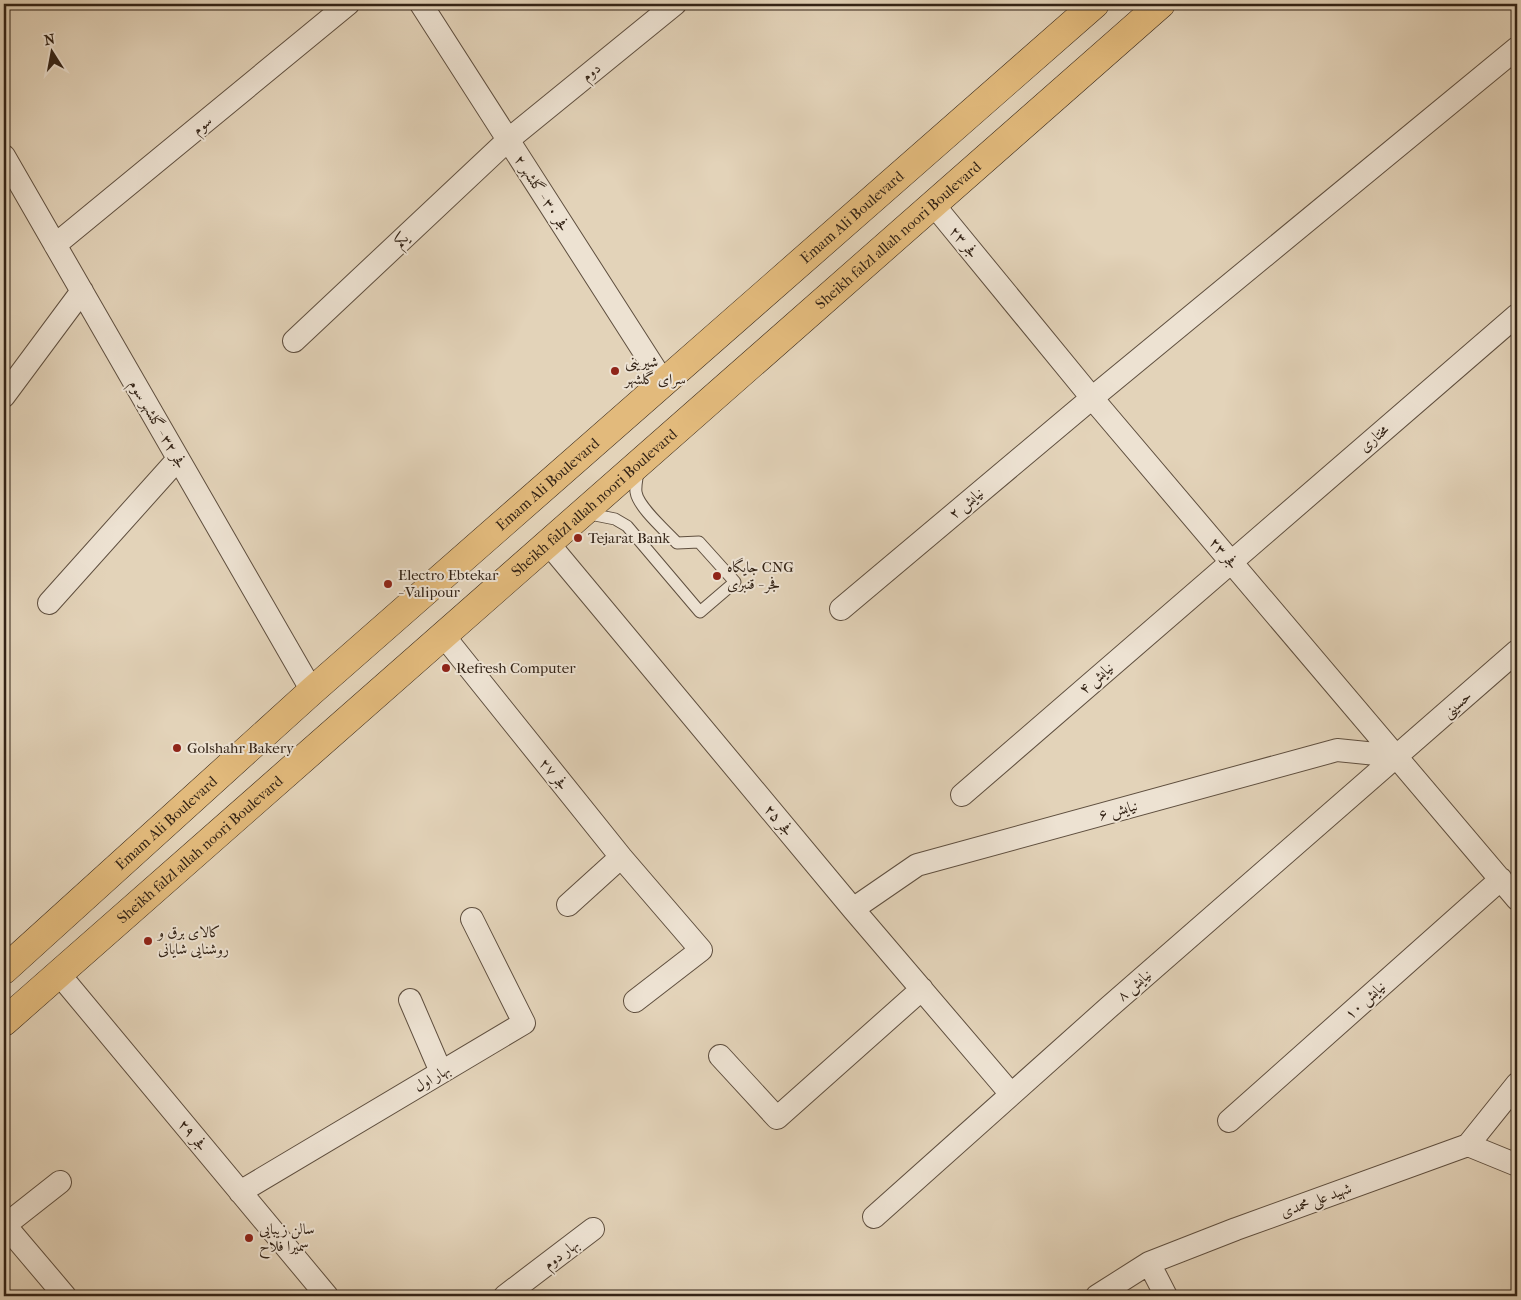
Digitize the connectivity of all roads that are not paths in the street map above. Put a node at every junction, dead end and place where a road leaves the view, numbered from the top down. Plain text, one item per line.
1 (348, 4) edge
2 (421, 4) edge
3 (675, 4) edge
4 (1094, 4) edge
5 (1161, 4) edge
6 (1517, 48) edge
7 (508, 140) junction
8 (4, 156) edge
9 (934, 204) junction
10 (55, 245) junction
11 (82, 292) junction
12 (1517, 315) edge
13 (294, 341) dead end
14 (664, 383) junction
15 (4, 396) edge
16 (1092, 398) junction
17 (178, 459) junction
18 (638, 464) junction
19 (583, 512) junction
20 (548, 543) junction
21 (1231, 561) junction
22 (49, 603) dead end
23 (841, 609) dead end
24 (443, 635) junction
25 (1517, 651) edge
26 (312, 691) junction
27 (1396, 756) junction
28 (962, 795) dead end
29 (621, 857) junction
30 (1501, 879) junction
31 (1517, 898) edge
32 (568, 905) dead end
33 (853, 909) junction
34 (472, 919) dead end
35 (4, 970) edge
36 (59, 974) junction
37 (922, 989) junction
38 (410, 1000) dead end
39 (635, 1001) dead end
40 (4, 1022) edge
41 (720, 1056) dead end
42 (441, 1072) junction
43 (1517, 1084) edge
44 (1011, 1094) junction
45 (1229, 1121) dead end
46 (1468, 1145) junction
47 (1517, 1165) edge
48 (60, 1182) dead end
49 (240, 1192) junction
50 (874, 1217) dead end
51 (4, 1225) edge
52 (593, 1229) dead end
53 (1149, 1263) junction
54 (65, 1296) edge
55 (327, 1296) edge
56 (505, 1296) edge
57 (1098, 1296) edge
58 (1166, 1296) edge

1 - 10 street, سوم
2 - 7 street, فجر ۳۰ - گلشهر ۲
3 - 7 street, دوم
4 - 14 main road, Emam Ali Boulevard
5 - 9 main road, Sheikh falzl allah noori Boulevard
6 - 16 street, نیایش ۲
7 - 13 street, یکم
7 - 14 street, فجر ۳۰ - گلشهر ۲
8 - 10 street, فجر ۳۲ - گلشهر سوم
9 - 16 street, فجر ۲۳
9 - 18 main road, Sheikh falzl allah noori Boulevard
10 - 11 street, فجر ۳۲ - گلشهر سوم
11 - 15 street
11 - 17 street, فجر ۳۲ - گلشهر سوم
12 - 21 street, مختاری
14 - 26 main road, Emam Ali Boulevard
16 - 21 street, فجر ۲۳
16 - 23 street, نیایش ۲
17 - 22 street
17 - 26 street, فجر ۳۲ - گلشهر سوم
18 - 19 main road, Sheikh falzl allah noori Boulevard
18 - 19 lane
19 - 20 main road, Sheikh falzl allah noori Boulevard
20 - 24 main road, Sheikh falzl allah noori Boulevard
20 - 33 street, فجر ۲۵
21 - 27 street, فجر ۲۳
21 - 28 street, نیایش ۴
24 - 29 street, فجر ۲۷
24 - 36 main road, Sheikh falzl allah noori Boulevard
25 - 27 street, حسینی
26 - 35 main road, Emam Ali Boulevard
27 - 30 street, فجر ۲۳
27 - 33 street, نیایش ۶
27 - 44 street, نیایش ۸
29 - 32 street
29 - 39 street, فجر ۲۷
30 - 31 street, فجر ۲۳
30 - 45 street, نیایش ۱۰
33 - 37 street, فجر ۲۵
34 - 42 street, بهار اول
36 - 40 main road, Sheikh falzl allah noori Boulevard
36 - 49 street, فجر ۲۹
37 - 41 street
37 - 44 street, فجر ۲۵
38 - 42 street
42 - 49 street, بهار اول
43 - 46 street
44 - 50 street, نیایش ۸
46 - 47 street
46 - 53 street, شهید علی محمدی
48 - 51 street
49 - 55 street, فجر ۲۹
51 - 54 street
52 - 56 street, بهار دوم
53 - 57 street, شهید علی محمدی
53 - 58 street

